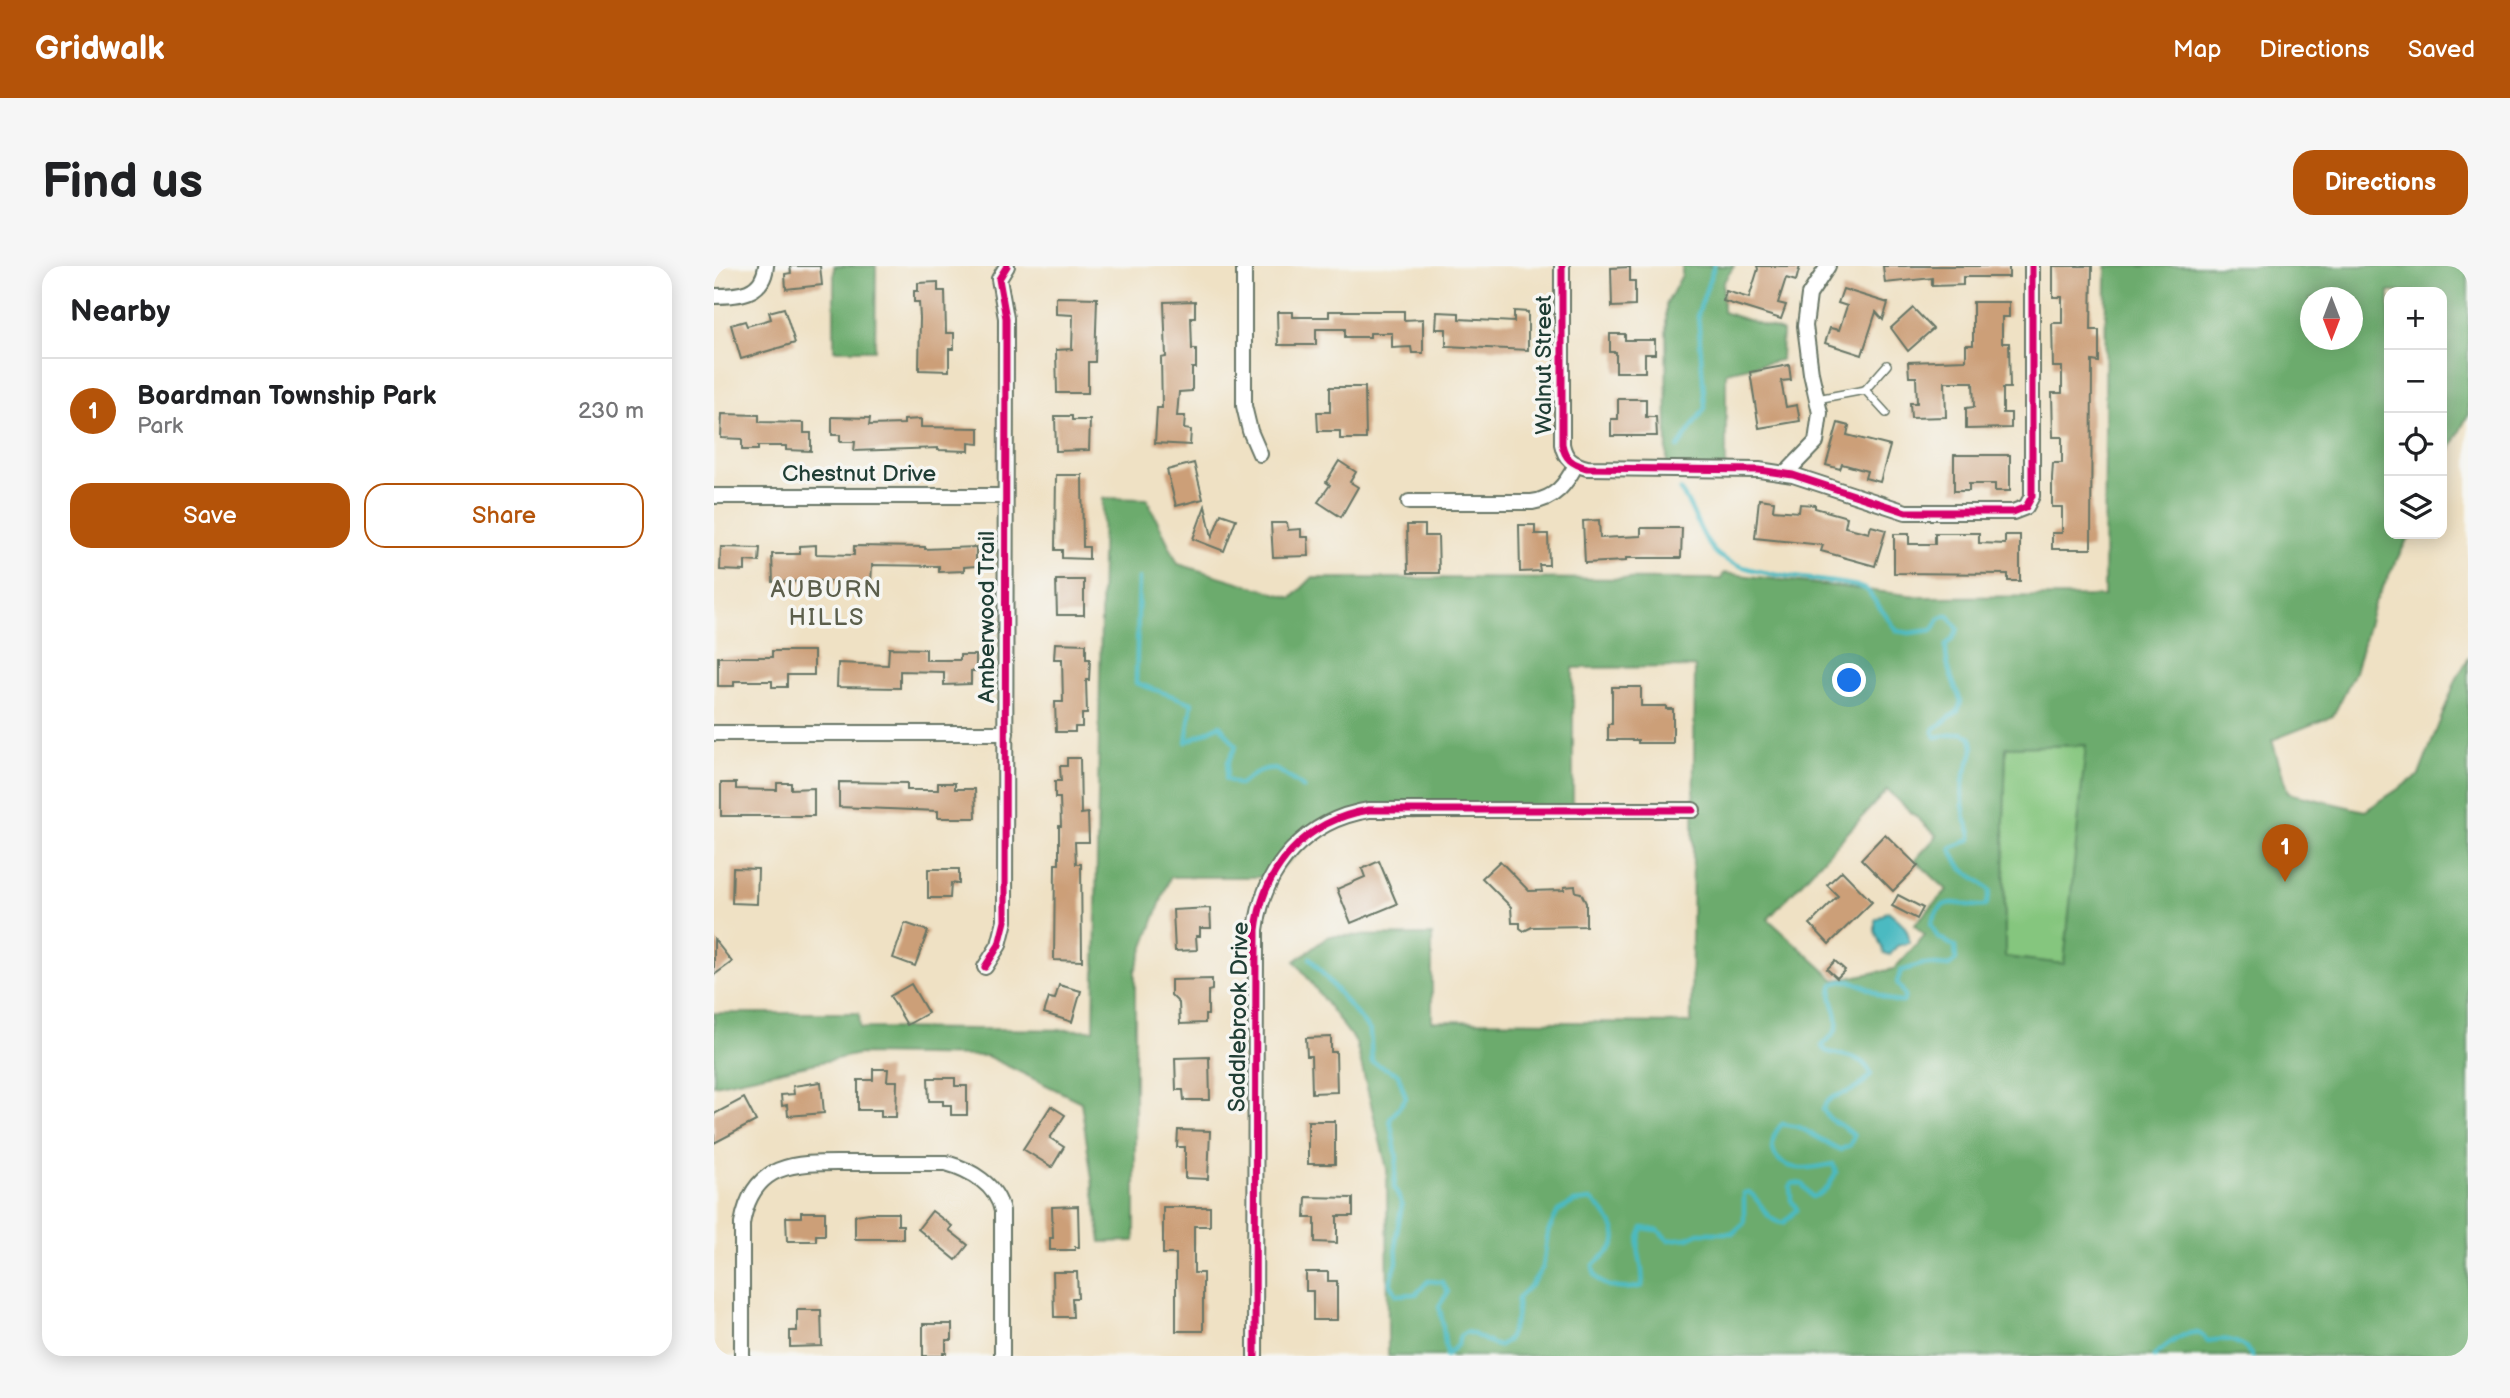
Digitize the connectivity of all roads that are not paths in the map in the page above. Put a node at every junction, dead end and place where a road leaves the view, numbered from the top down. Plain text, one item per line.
1 (766, 266) edge
2 (1007, 266) edge
3 (1244, 266) edge
4 (1562, 266) edge
5 (1828, 266) edge
6 (2032, 266) edge
7 (714, 296) edge
8 (1887, 365) dead end
9 (1865, 390) junction
10 (1817, 399) junction
11 (1886, 414) dead end
12 (1260, 454) dead end
13 (1576, 465) junction
14 (1786, 473) junction
15 (714, 496) edge
16 (1005, 496) junction
17 (1409, 502) dead end
18 (714, 733) edge
19 (1006, 733) junction
20 (1693, 810) dead end
21 (985, 967) dead end
22 (742, 1356) edge
23 (1002, 1356) edge
24 (1255, 1356) edge

1 - 7 street
2 - 16 street, Amberwood Trail
3 - 12 street
4 - 13 street, Walnut Street
5 - 10 street
6 - 14 street
8 - 9 lane
9 - 10 lane
9 - 11 lane
10 - 14 street
13 - 14 street
13 - 17 street
15 - 16 street, Chestnut Drive
16 - 19 street, Amberwood Trail
18 - 19 street
19 - 21 street, Amberwood Trail
20 - 24 street, Saddlebrook Drive
22 - 23 street

